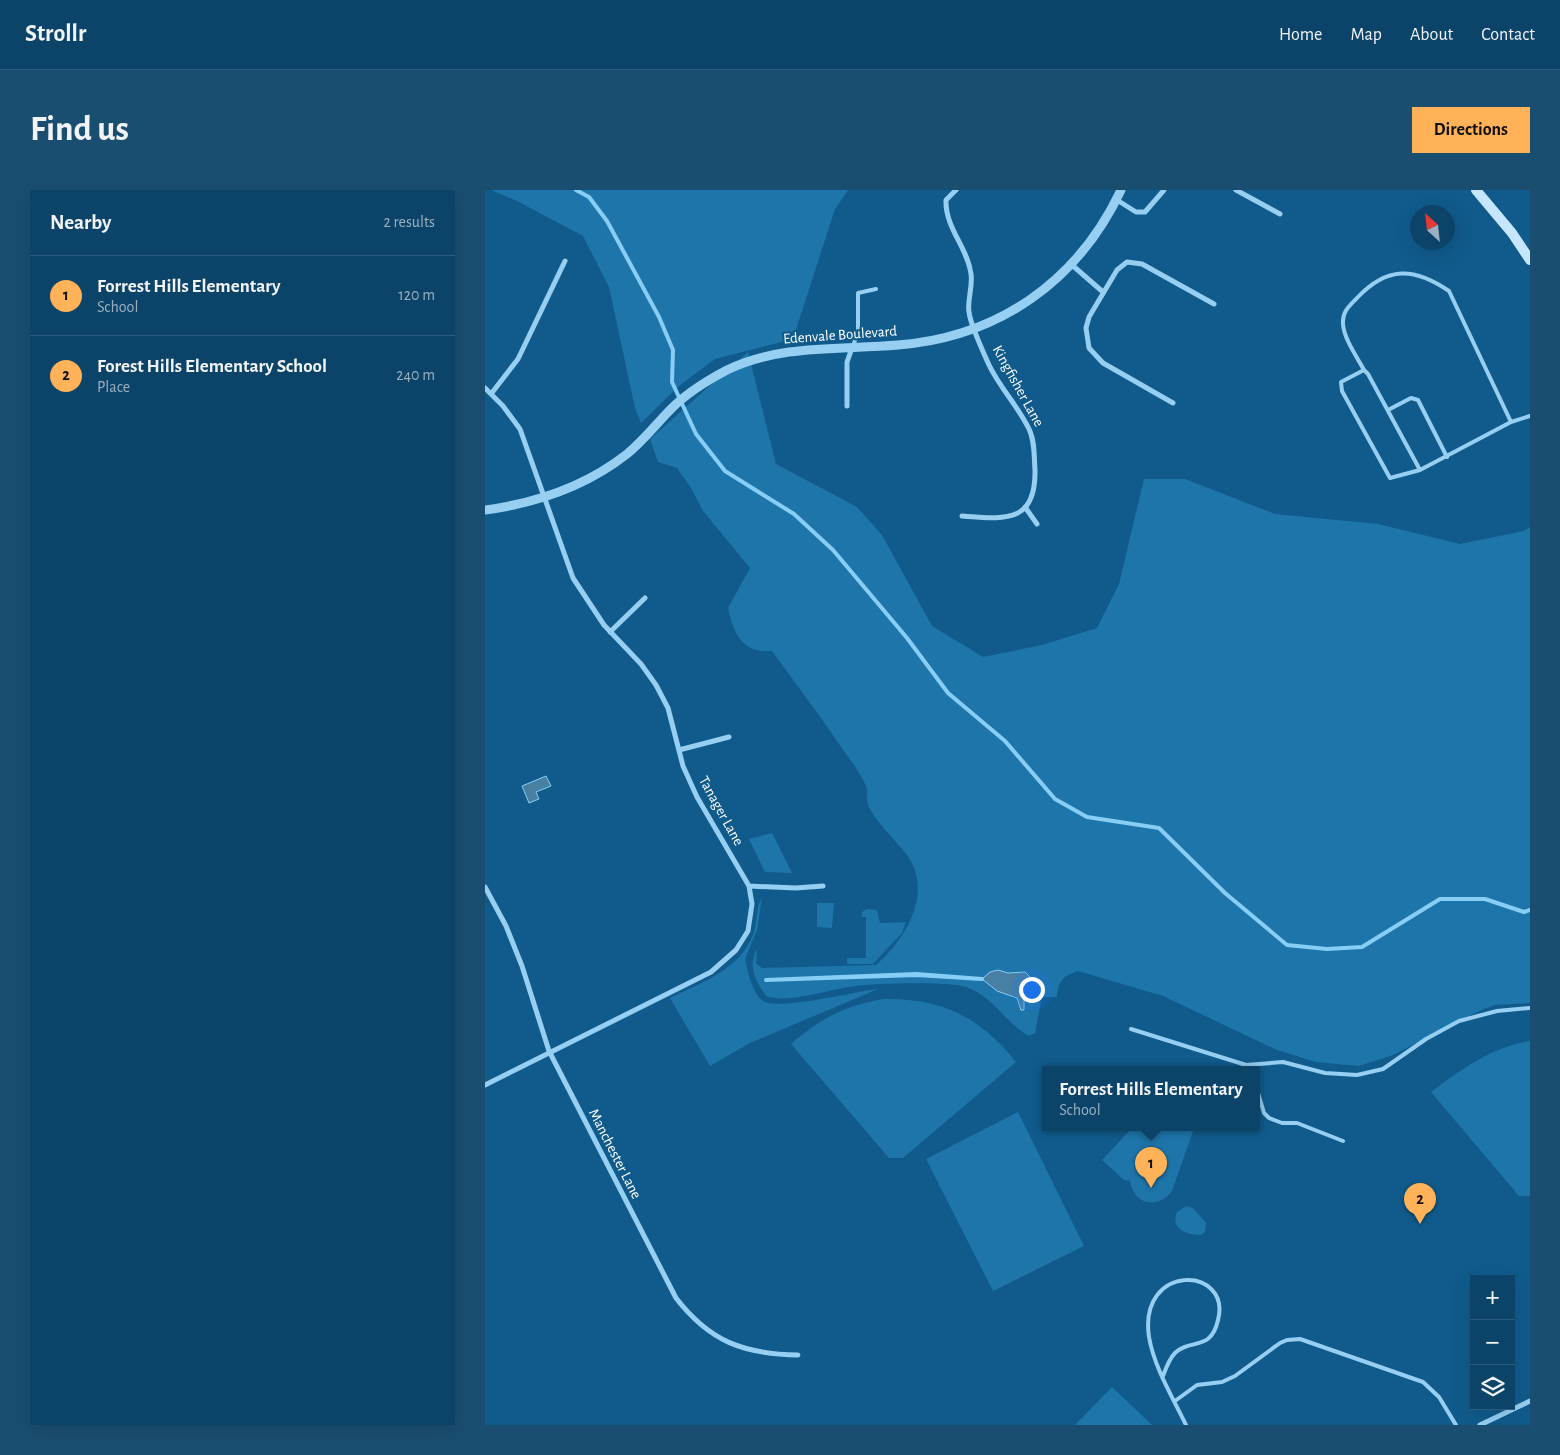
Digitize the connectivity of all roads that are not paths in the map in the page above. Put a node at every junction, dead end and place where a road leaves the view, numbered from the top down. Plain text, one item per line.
1 (955, 190) edge
2 (1121, 190) edge
3 (1164, 190) edge
4 (1236, 190) edge
5 (1476, 190) edge
6 (1117, 200) junction
7 (1279, 214) dead end
8 (1530, 260) edge
9 (565, 261) dead end
10 (1073, 265) junction
11 (876, 289) dead end
12 (1103, 292) junction
13 (1214, 304) dead end
14 (975, 329) junction
15 (852, 348) junction
16 (1364, 370) junction
17 (485, 388) edge
18 (491, 394) junction
19 (1173, 403) dead end
20 (847, 406) dead end
21 (1388, 410) junction
22 (1530, 416) edge
23 (1511, 422) junction
24 (1447, 456) junction
25 (1420, 470) junction
26 (545, 498) junction
27 (1025, 507) junction
28 (485, 510) edge
29 (962, 516) dead end
30 (1037, 524) dead end
31 (645, 598) dead end
32 (610, 632) junction
33 (729, 737) dead end
34 (679, 750) junction
35 (749, 886) junction
36 (823, 886) dead end
37 (485, 887) edge
38 (1530, 1008) edge
39 (1131, 1030) dead end
40 (549, 1051) junction
41 (1247, 1066) edge
42 (1257, 1066) edge
43 (485, 1085) edge
44 (1260, 1100) edge
45 (1343, 1141) dead end
46 (798, 1356) dead end
47 (1163, 1376) junction
48 (1175, 1400) junction
49 (1530, 1401) edge
50 (1186, 1425) edge
51 (1456, 1425) edge
52 (1480, 1425) edge

1 - 14 street, Kingfisher Lane
2 - 6 street, Edenvale Boulevard
3 - 6 street
4 - 7 street
5 - 8 main road
6 - 10 street, Edenvale Boulevard
9 - 18 street
10 - 12 street
10 - 14 street, Edenvale Boulevard
11 - 15 lane
12 - 13 street
12 - 19 street
14 - 15 street, Edenvale Boulevard
14 - 27 street, Kingfisher Lane
15 - 20 street
15 - 26 street, Edenvale Boulevard
16 - 21 lane
16 - 23 lane
16 - 25 lane
17 - 18 street, Tanager Lane
18 - 26 street, Tanager Lane
21 - 24 lane
21 - 25 lane
22 - 23 lane
23 - 24 lane
24 - 25 lane
26 - 28 street, Edenvale Boulevard
26 - 32 street, Tanager Lane
27 - 29 street
27 - 30 street
31 - 32 street
32 - 34 street, Tanager Lane
33 - 34 street
34 - 35 street, Tanager Lane
35 - 36 street
35 - 40 street, Tanager Lane
37 - 40 street, Manchester Lane
38 - 42 lane
39 - 41 lane
40 - 43 street, Tanager Lane
40 - 46 street, Manchester Lane
44 - 45 lane
47 - 47 lane
47 - 48 lane
48 - 50 lane
48 - 51 lane
49 - 52 street

